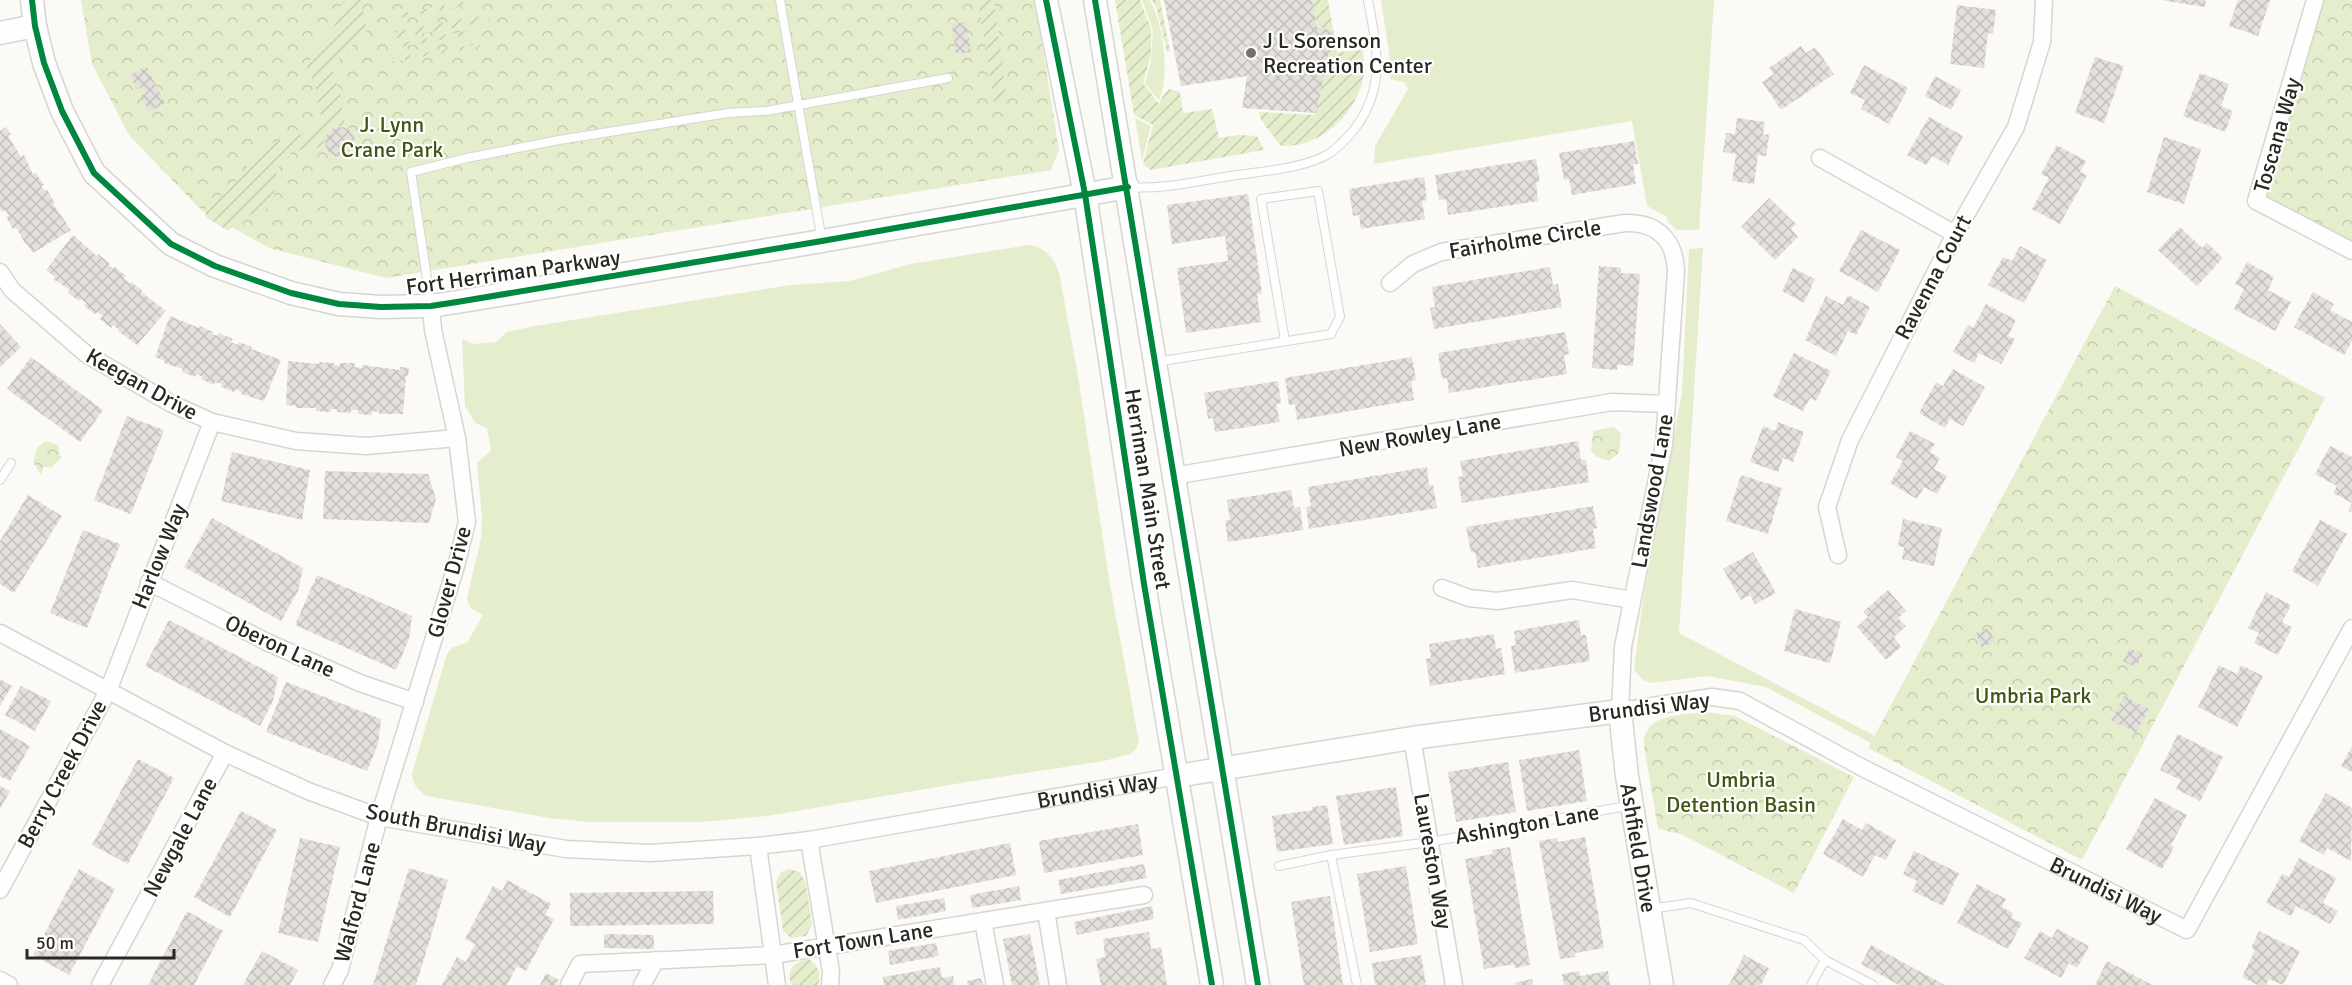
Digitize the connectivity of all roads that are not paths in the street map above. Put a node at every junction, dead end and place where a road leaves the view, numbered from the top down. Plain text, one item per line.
1 (32, 0) edge
2 (780, 0) edge
3 (1046, 0) edge
4 (1095, 0) edge
5 (1368, 0) edge
6 (2044, 0) edge
7 (2315, 0) edge
8 (35, 26) junction
9 (0, 33) edge
10 (948, 78) dead end
11 (798, 104) junction
12 (1820, 158) dead end
13 (1128, 187) junction
14 (1085, 194) junction
15 (1955, 234) junction
16 (1664, 237) joint
17 (822, 241) junction
18 (2352, 251) edge
19 (0, 272) edge
20 (1390, 283) dead end
21 (431, 306) junction
22 (1285, 341) junction
23 (1155, 362) junction
24 (1667, 405) junction
25 (212, 422) junction
26 (457, 438) junction
27 (11, 463) dead end
28 (1173, 476) junction
29 (0, 480) edge
30 (1838, 555) dead end
31 (149, 582) junction
32 (1442, 588) dead end
33 (1632, 600) junction
34 (2352, 628) edge
35 (0, 633) edge
36 (108, 691) junction
37 (415, 702) junction
38 (1620, 711) junction
39 (1412, 738) junction
40 (225, 753) junction
41 (1222, 768) junction
42 (1177, 776) junction
43 (1632, 805) junction
44 (379, 817) junction
45 (809, 840) junction
46 (1430, 842) junction
47 (758, 846) junction
48 (1331, 855) junction
49 (1279, 866) dead end
50 (0, 890) edge
51 (1144, 895) dead end
52 (1648, 909) junction
53 (1046, 910) junction
54 (983, 921) junction
55 (826, 946) junction
56 (773, 955) junction
57 (656, 960) junction
58 (1825, 960) junction
59 (0, 980) edge
60 (9, 985) edge
61 (100, 985) edge
62 (332, 985) edge
63 (568, 985) edge
64 (642, 985) edge
65 (777, 985) edge
66 (830, 985) edge
67 (995, 985) edge
68 (1058, 985) edge
69 (1212, 985) edge
70 (1258, 985) edge
71 (1357, 985) edge
72 (1454, 985) edge
73 (1662, 985) edge
74 (1810, 985) edge
75 (1873, 985) edge

1 - 8 street, Fort Herriman Parkway
2 - 11 lane
3 - 14 street, Herriman Main Street
4 - 13 street, Herriman Main Street
5 - 13 lane
6 - 15 street, Ravenna Court
7 - 18 street, Toscana Way
8 - 9 street
8 - 21 street, Fort Herriman Parkway
10 - 11 lane
11 - 17 lane
11 - 21 lane
12 - 15 street
13 - 14 street, Fort Herriman Parkway
13 - 23 street, Herriman Main Street
14 - 17 street, Fort Herriman Parkway
14 - 42 street, Herriman Main Street
15 - 30 street, Ravenna Court
16 - 20 street, Fairholme Circle
16 - 24 street, Landswood Lane
17 - 21 street, Fort Herriman Parkway
19 - 25 street, Keegan Drive
21 - 26 street, Glover Drive
22 - 22 lane
22 - 23 lane
23 - 28 street, Herriman Main Street
24 - 28 street, New Rowley Lane
24 - 33 street, Landswood Lane
25 - 26 street, Keegan Drive
25 - 31 street, Harlow Way
26 - 37 street, Glover Drive
27 - 29 lane
28 - 41 street, Herriman Main Street
31 - 36 street, Harlow Way
31 - 37 street, Oberon Lane
32 - 33 street
33 - 38 street, Landswood Lane
34 - 38 street, Brundisi Way
35 - 36 street, South Brundisi Way
36 - 40 street, South Brundisi Way
36 - 50 street, Berry Creek Drive
37 - 44 street, Glover Drive
38 - 39 street, Brundisi Way
38 - 43 street, Ashfield Drive
39 - 41 street, Brundisi Way
39 - 46 street, Laureston Way
40 - 44 street, South Brundisi Way
40 - 61 street, Newgale Lane
41 - 42 street, Brundisi Way
41 - 70 street, Herriman Main Street
42 - 45 street, Brundisi Way
42 - 69 street, Herriman Main Street
43 - 46 lane, Ashington Lane
43 - 52 street, Ashfield Drive
44 - 47 street, South Brundisi Way
44 - 62 street, Walford Lane
45 - 47 street, Brundisi Way
45 - 55 street
46 - 48 lane, Ashington Lane
46 - 72 street, Laureston Way
47 - 56 street
48 - 49 lane, Ashington Lane
48 - 71 lane
51 - 53 street, Fort Town Lane
52 - 58 lane
52 - 73 street, Ashfield Drive
53 - 54 street, Fort Town Lane
53 - 68 street
54 - 55 street, Fort Town Lane
54 - 67 street
55 - 56 street, Fort Town Lane
55 - 66 street
56 - 57 street, Fort Town Lane
56 - 65 street
57 - 63 street, Fort Town Lane
57 - 64 street
58 - 74 lane
58 - 75 lane
59 - 60 street

